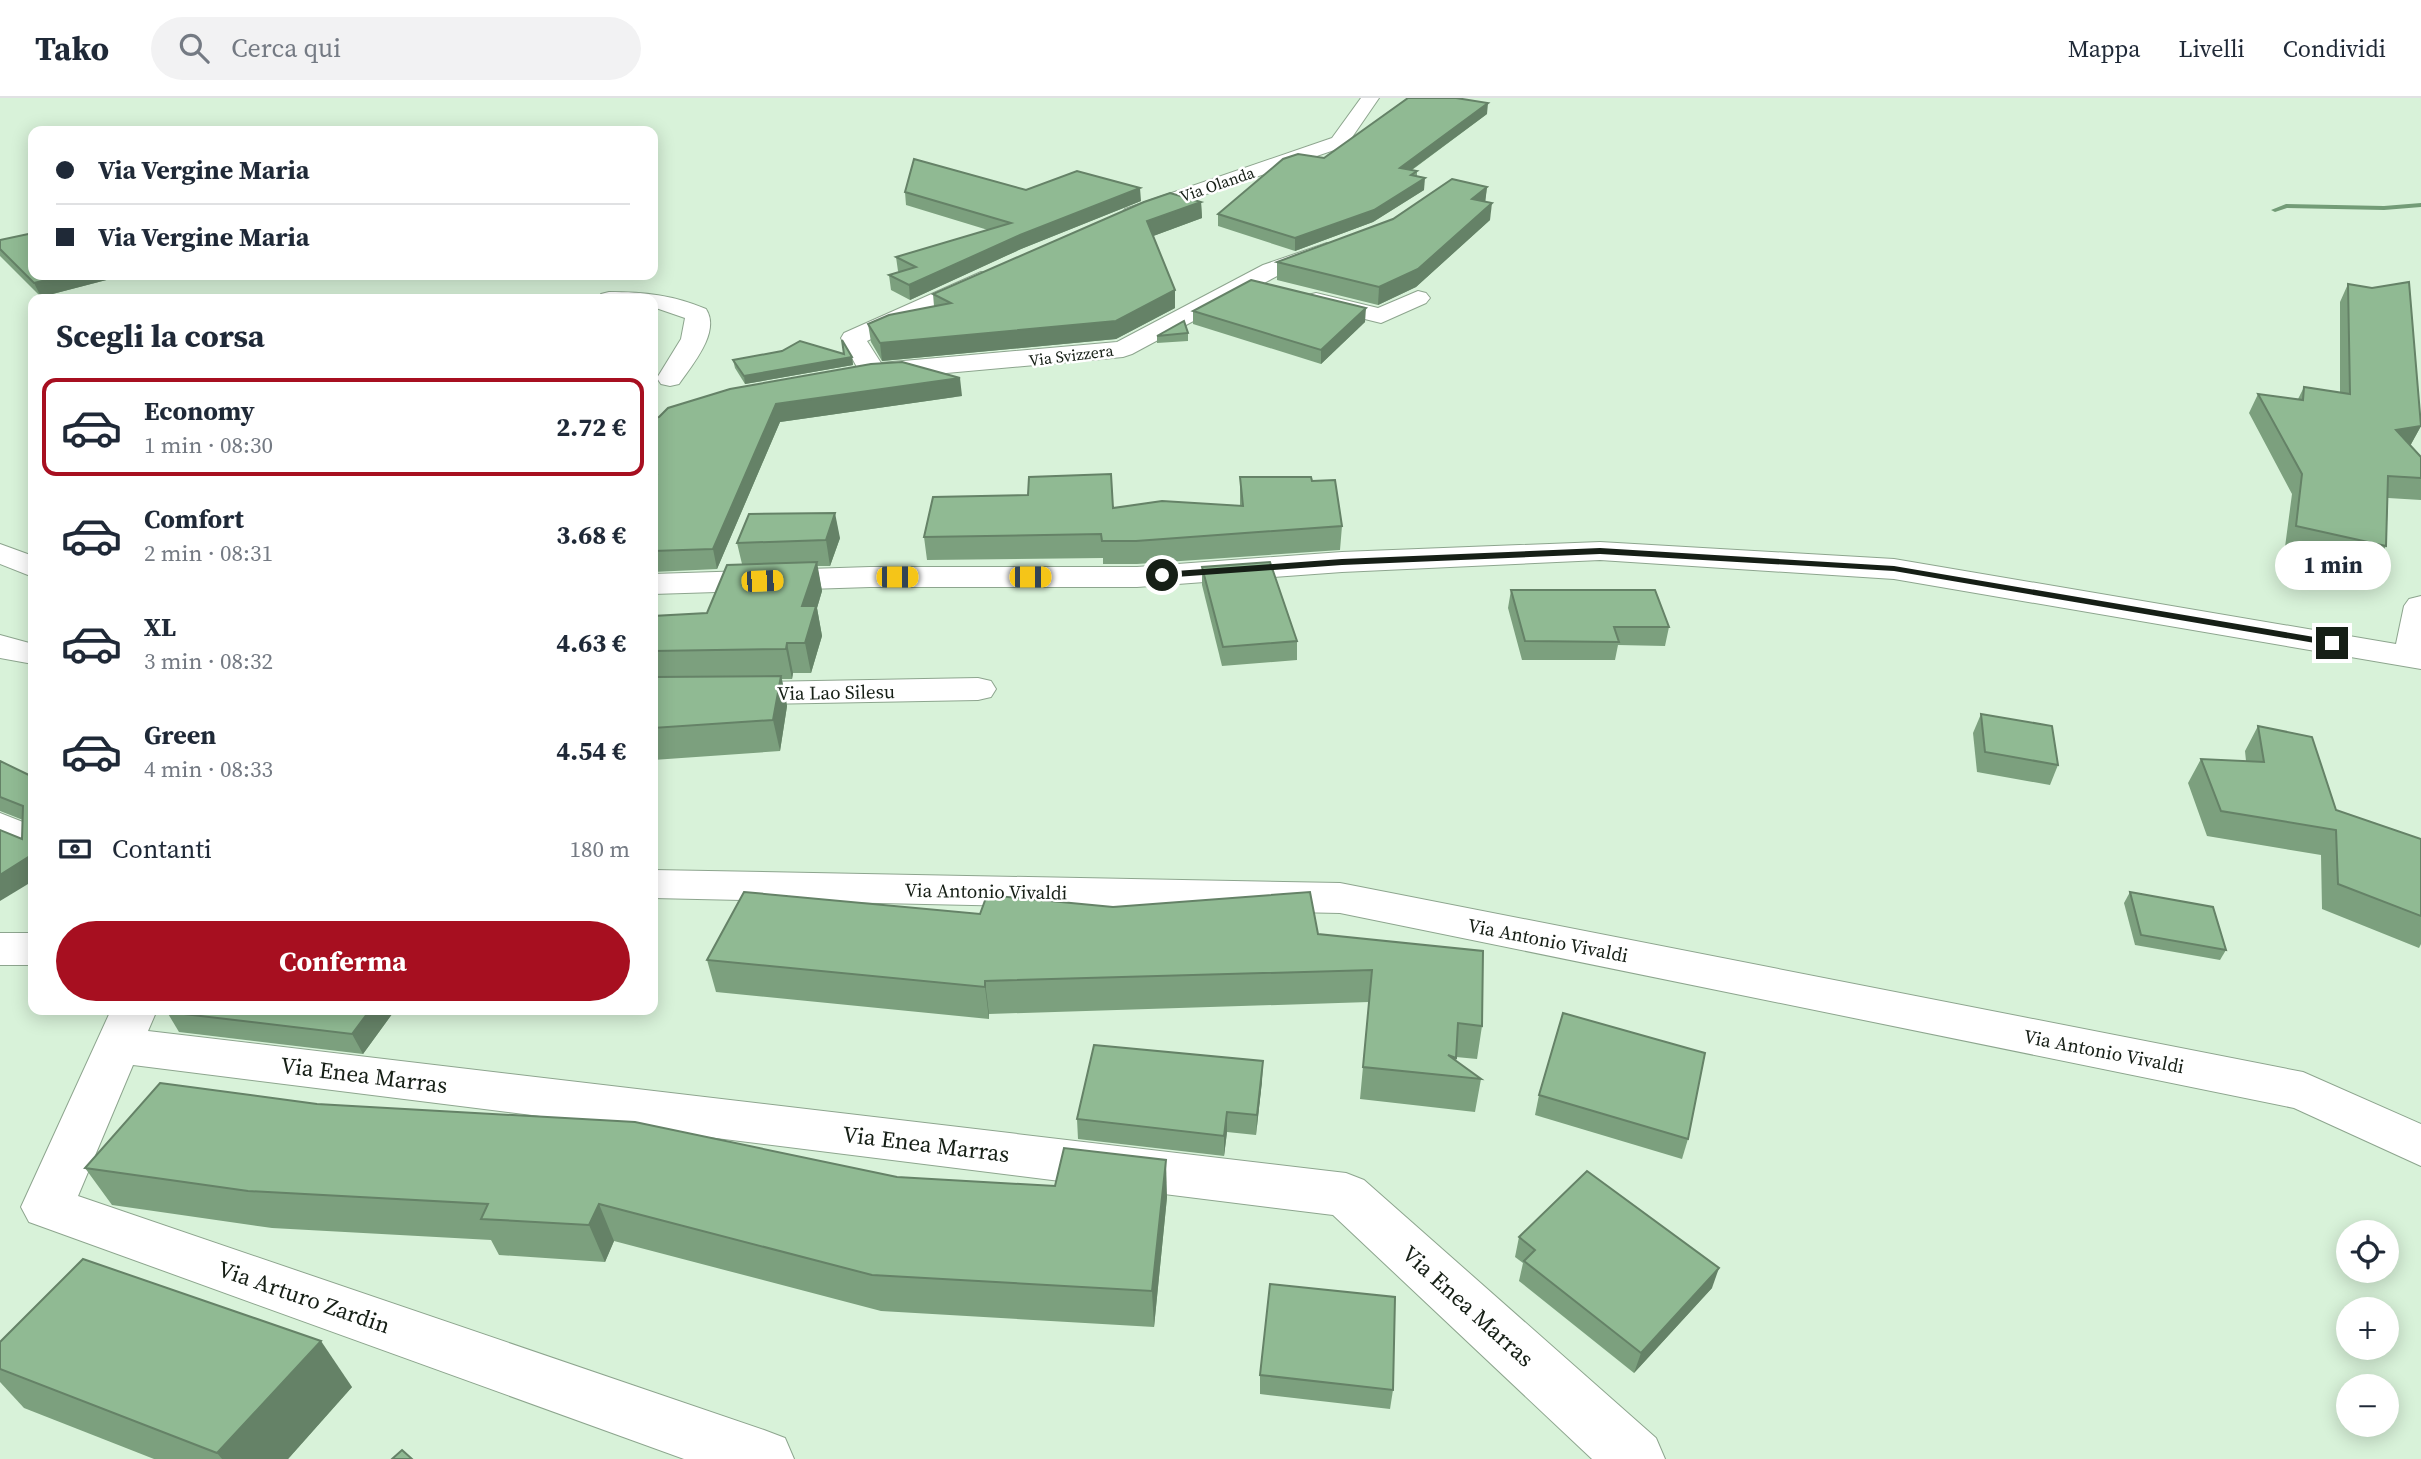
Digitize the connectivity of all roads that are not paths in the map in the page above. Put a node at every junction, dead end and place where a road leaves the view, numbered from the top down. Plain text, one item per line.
1 (1370, 98) edge
2 (1113, 222) edge
3 (1346, 243) edge
4 (1005, 268) edge
5 (1249, 283) junction
6 (1418, 298) edge
7 (658, 301) edge
8 (873, 372) junction
9 (847, 376) edge
10 (670, 378) dead end
11 (1, 552) edge
12 (28, 565) edge
13 (658, 584) edge
14 (2421, 606) edge
15 (2416, 658) edge
16 (978, 689) dead end
17 (658, 695) edge
18 (0, 826) edge
19 (28, 840) edge
20 (658, 884) edge
21 (0, 949) edge
22 (28, 949) edge
23 (126, 1027) edge
24 (2421, 1146) edge
25 (764, 1459) edge
26 (1635, 1459) edge

1 - 2 street, Via Olanda
3 - 5 street, Via Svizzera
4 - 8 street
5 - 6 street
5 - 8 street, Via Svizzera
7 - 10 street
8 - 9 street, Via Svizzera
11 - 12 street
13 - 15 street
14 - 15 street
16 - 17 street, Via Lao Silesu
18 - 19 street
20 - 24 street, Via Antonio Vivaldi
21 - 22 street
23 - 25 street, Via Arturo Zardin
23 - 26 street, Via Enea Marras

